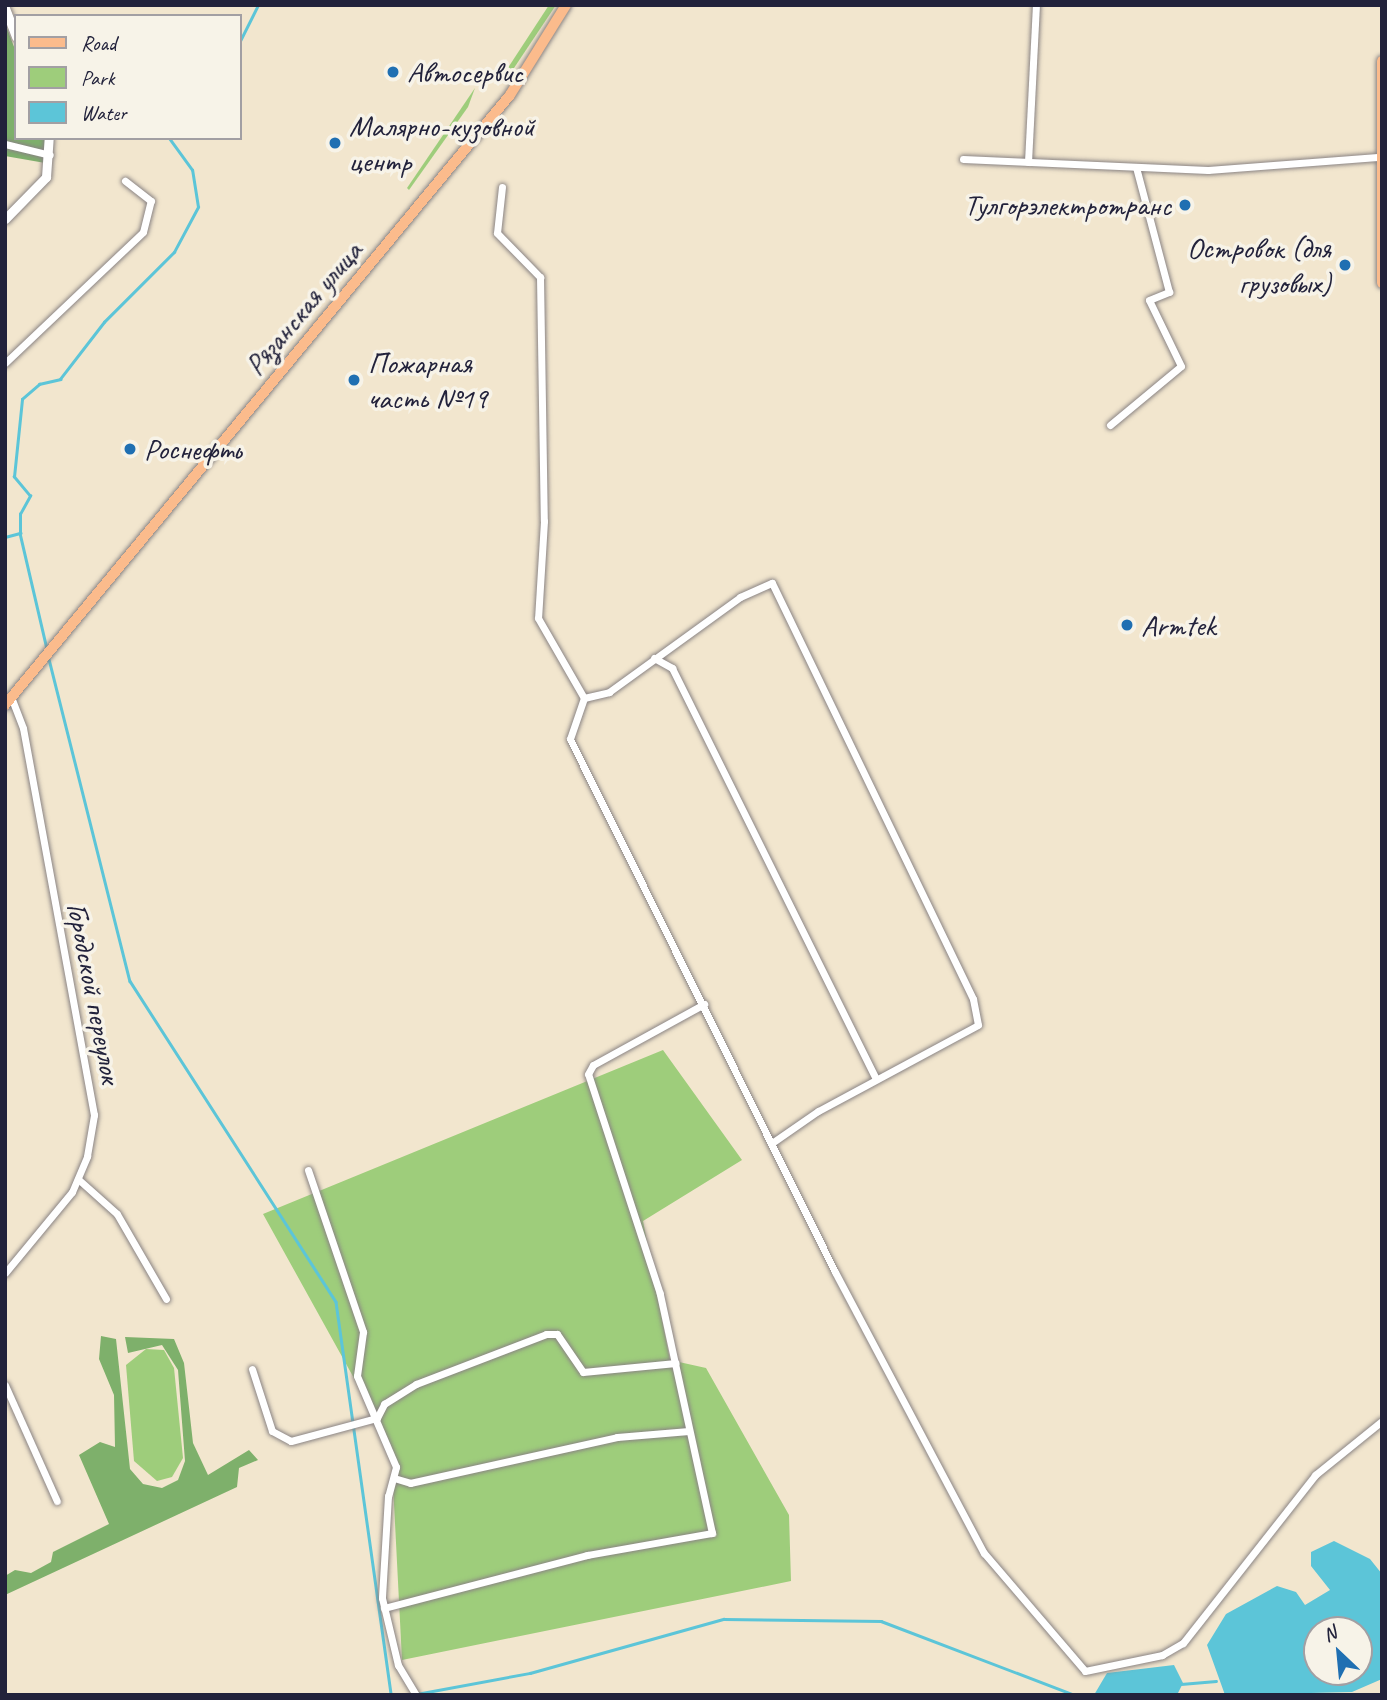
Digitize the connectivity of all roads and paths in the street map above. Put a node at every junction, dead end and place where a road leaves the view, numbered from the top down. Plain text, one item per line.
1 (566, 5) edge
2 (1036, 5) edge
3 (6, 9) edge
4 (14, 31) edge
5 (1382, 61) edge
6 (49, 140) edge
7 (5, 144) edge
8 (50, 155) junction
9 (1378, 158) junction
10 (963, 159) dead end
11 (1028, 162) junction
12 (1136, 167) junction
13 (125, 181) dead end
14 (1380, 183) edge
15 (502, 187) dead end
16 (5, 219) edge
17 (1382, 283) edge
18 (5, 363) edge
19 (1110, 425) dead end
20 (654, 658) junction
21 (584, 698) junction
22 (8, 701) edge
23 (704, 1004) junction
24 (876, 1079) junction
25 (772, 1143) junction
26 (308, 1170) dead end
27 (78, 1179) junction
28 (5, 1273) edge
29 (166, 1299) dead end
30 (676, 1363) junction
31 (252, 1368) dead end
32 (5, 1385) edge
33 (377, 1419) junction
34 (1382, 1420) edge
35 (689, 1431) junction
36 (394, 1478) junction
37 (57, 1501) dead end
38 (384, 1608) junction
39 (416, 1695) edge

1 - 22 main road, Рязанская улица
2 - 11 street
3 - 4 street
5 - 9 main road
6 - 8 street
7 - 8 street
8 - 16 street
9 - 12 street
9 - 14 main road
10 - 11 street
11 - 12 street
12 - 19 street
13 - 18 street
14 - 17 main road
15 - 21 street
20 - 21 street
20 - 24 street
20 - 24 street
21 - 23 street
22 - 27 street, Городской переулок
23 - 25 street
23 - 30 street
24 - 25 street
25 - 34 street
26 - 33 street
27 - 28 street, Городской переулок
27 - 29 street
30 - 33 street
30 - 35 street
31 - 33 street
32 - 37 street
33 - 36 street
35 - 36 street
35 - 38 street
36 - 38 street
38 - 39 street

